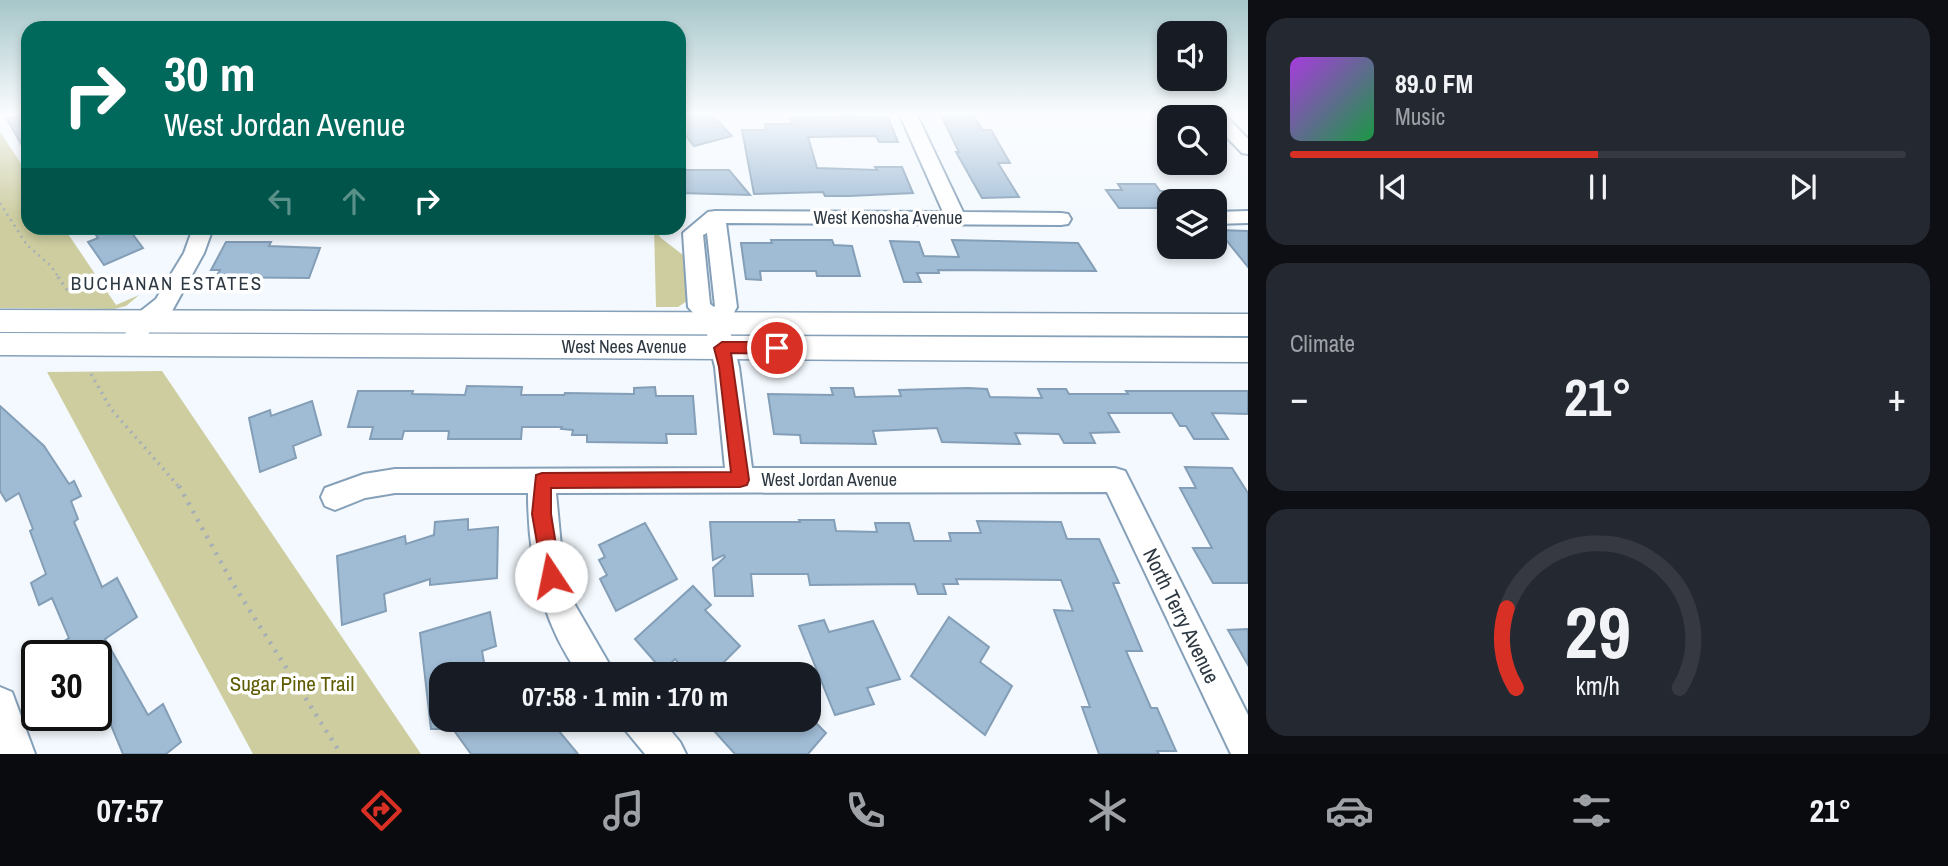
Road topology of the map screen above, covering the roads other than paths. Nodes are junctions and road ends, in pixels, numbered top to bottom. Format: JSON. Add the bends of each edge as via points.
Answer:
{"nodes":[{"id":1,"x":923,"y":148,"type":"edge"},
{"id":2,"x":1248,"y":217,"type":"edge"},
{"id":3,"x":956,"y":218,"type":"junction"},
{"id":4,"x":1227,"y":218,"type":"edge"},
{"id":5,"x":1061,"y":219,"type":"dead end"},
{"id":6,"x":184,"y":235,"type":"edge"},
{"id":7,"x":200,"y":235,"type":"edge"},
{"id":8,"x":9,"y":322,"type":"edge"},
{"id":9,"x":1248,"y":325,"type":"edge"},
{"id":10,"x":138,"y":332,"type":"junction"},
{"id":11,"x":719,"y":335,"type":"junction"},
{"id":12,"x":0,"y":344,"type":"edge"},
{"id":13,"x":1248,"y":350,"type":"edge"},
{"id":14,"x":542,"y":480,"type":"junction"},
{"id":15,"x":740,"y":480,"type":"junction"},
{"id":16,"x":1115,"y":480,"type":"joint"},
{"id":17,"x":335,"y":497,"type":"dead end"},
{"id":18,"x":591,"y":662,"type":"edge"},
{"id":19,"x":0,"y":704,"type":"edge"},
{"id":20,"x":649,"y":732,"type":"edge"},
{"id":21,"x":1248,"y":752,"type":"edge"},
{"id":22,"x":18,"y":754,"type":"edge"},
{"id":23,"x":668,"y":754,"type":"edge"}],
"edges":[{"from":1,"to":3,"type":"street"},
{"from":2,"to":4,"type":"street"},
{"from":3,"to":5,"type":"street","name":"West Kenosha Avenue"},
{"from":3,"to":11,"type":"street","name":"West Kenosha Avenue","via":[[715,217],[726,307]]},
{"from":6,"to":10,"type":"street","via":[[144,305]]},
{"from":7,"to":10,"type":"street","via":[[163,305]]},
{"from":8,"to":10,"type":"main road","name":"West Nees Avenue"},
{"from":9,"to":11,"type":"main road","name":"West Nees Avenue"},
{"from":10,"to":11,"type":"main road","name":"West Nees Avenue"},
{"from":10,"to":12,"type":"main road","name":"West Nees Avenue"},
{"from":11,"to":13,"type":"main road","name":"West Nees Avenue"},
{"from":11,"to":15,"type":"street"},
{"from":14,"to":15,"type":"street","name":"West Jordan Avenue"},
{"from":14,"to":17,"type":"street","name":"West Jordan Avenue","via":[[395,481]]},
{"from":14,"to":18,"type":"street","via":[[541,514],[556,598]]},
{"from":15,"to":16,"type":"street","name":"West Jordan Avenue"},
{"from":16,"to":21,"type":"street","name":"North Terry Avenue"},
{"from":19,"to":22,"type":"street"},
{"from":20,"to":23,"type":"street"}]}
